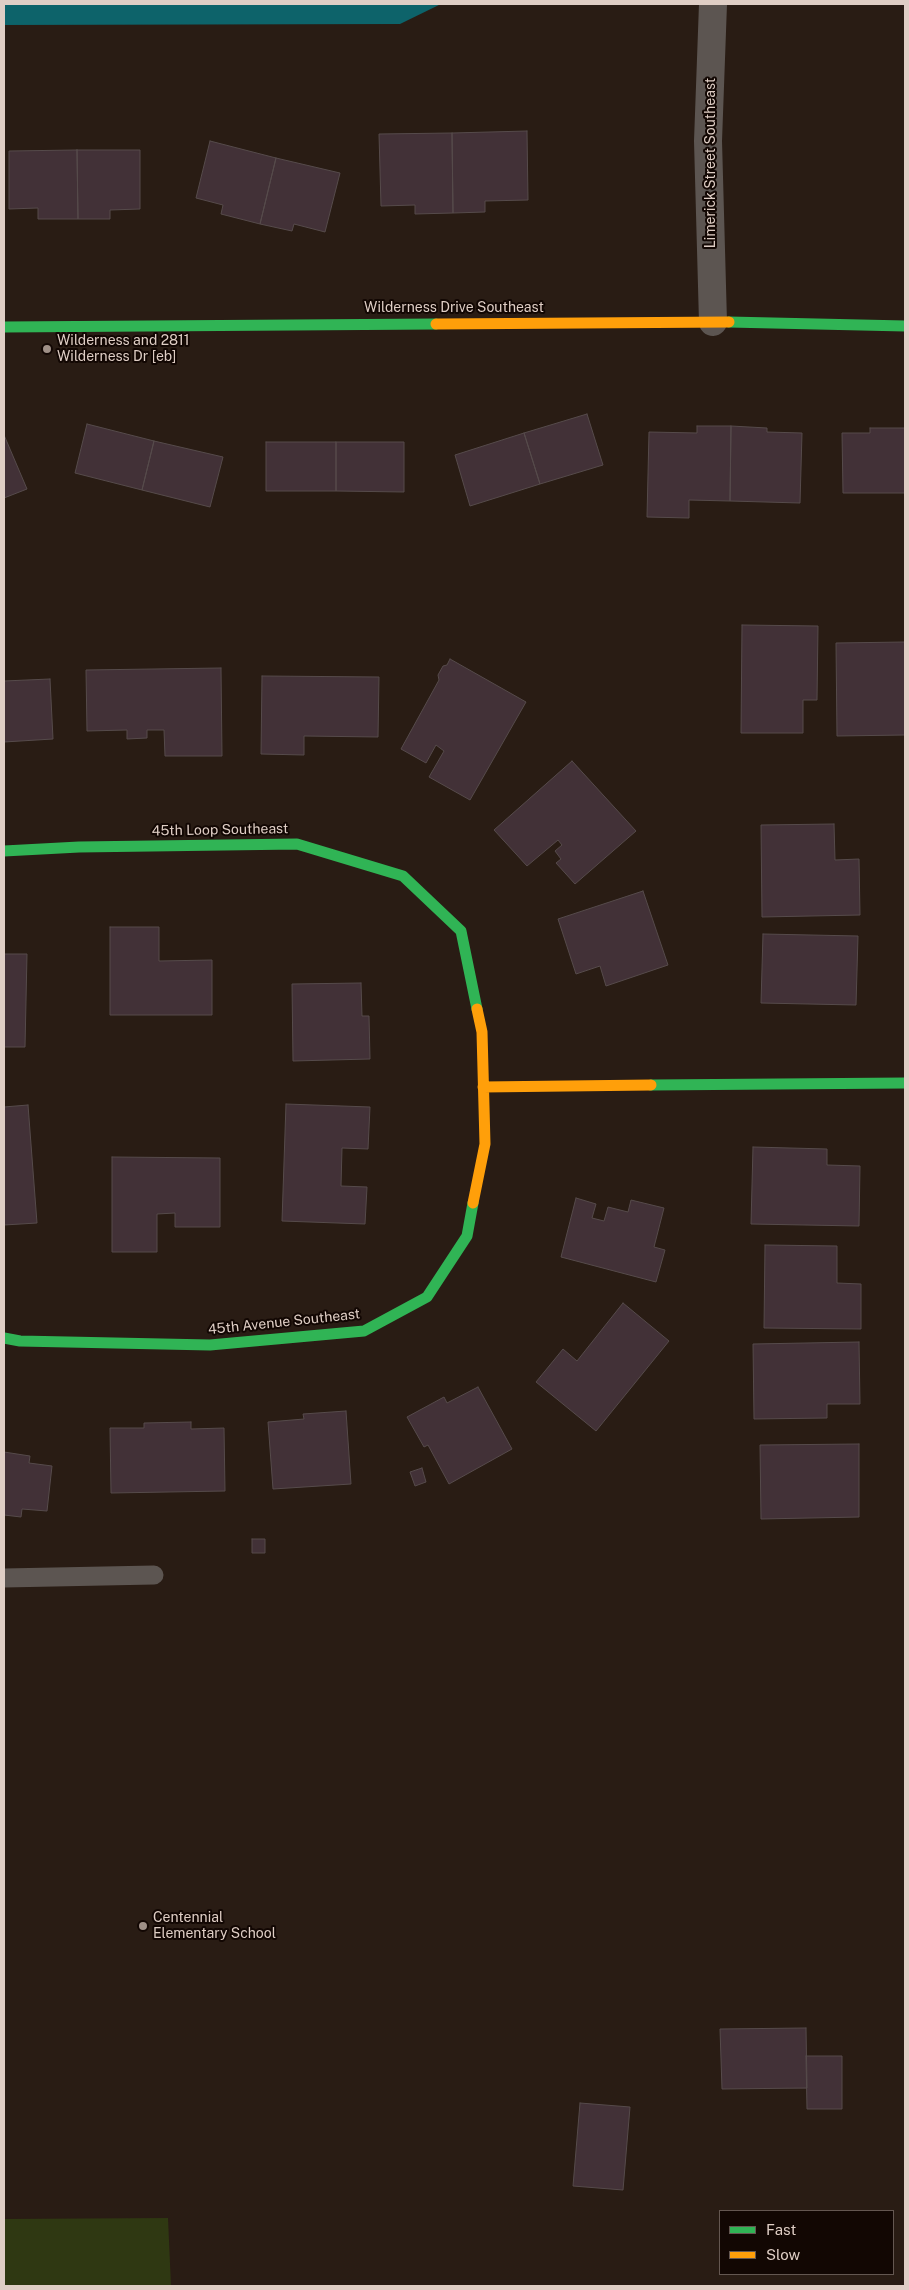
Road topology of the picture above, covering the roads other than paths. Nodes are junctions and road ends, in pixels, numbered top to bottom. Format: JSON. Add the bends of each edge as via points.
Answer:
{"nodes":[{"id":1,"x":713,"y":4,"type":"edge"},
{"id":2,"x":714,"y":322,"type":"junction"},
{"id":3,"x":905,"y":326,"type":"edge"},
{"id":4,"x":4,"y":327,"type":"edge"},
{"id":5,"x":4,"y":851,"type":"edge"},
{"id":6,"x":905,"y":1083,"type":"edge"},
{"id":7,"x":483,"y":1088,"type":"junction"},
{"id":8,"x":4,"y":1338,"type":"edge"},
{"id":9,"x":154,"y":1575,"type":"dead end"},
{"id":10,"x":4,"y":1578,"type":"edge"}],
"edges":[{"from":1,"to":2,"type":"street","name":"Limerick Street Southeast","via":[[708,141]]},
{"from":2,"to":3,"type":"street","name":"Wilderness Drive Southeast"},
{"from":2,"to":4,"type":"street","name":"Wilderness Drive Southeast"},
{"from":5,"to":7,"type":"street","name":"45th Loop Southeast","via":[[297,844],[403,876],[461,931],[482,1032]]},
{"from":6,"to":7,"type":"street"},
{"from":7,"to":8,"type":"street","name":"45th Avenue Southeast","via":[[485,1144],[467,1236],[427,1297],[364,1331],[210,1346]]},
{"from":9,"to":10,"type":"lane"}]}
